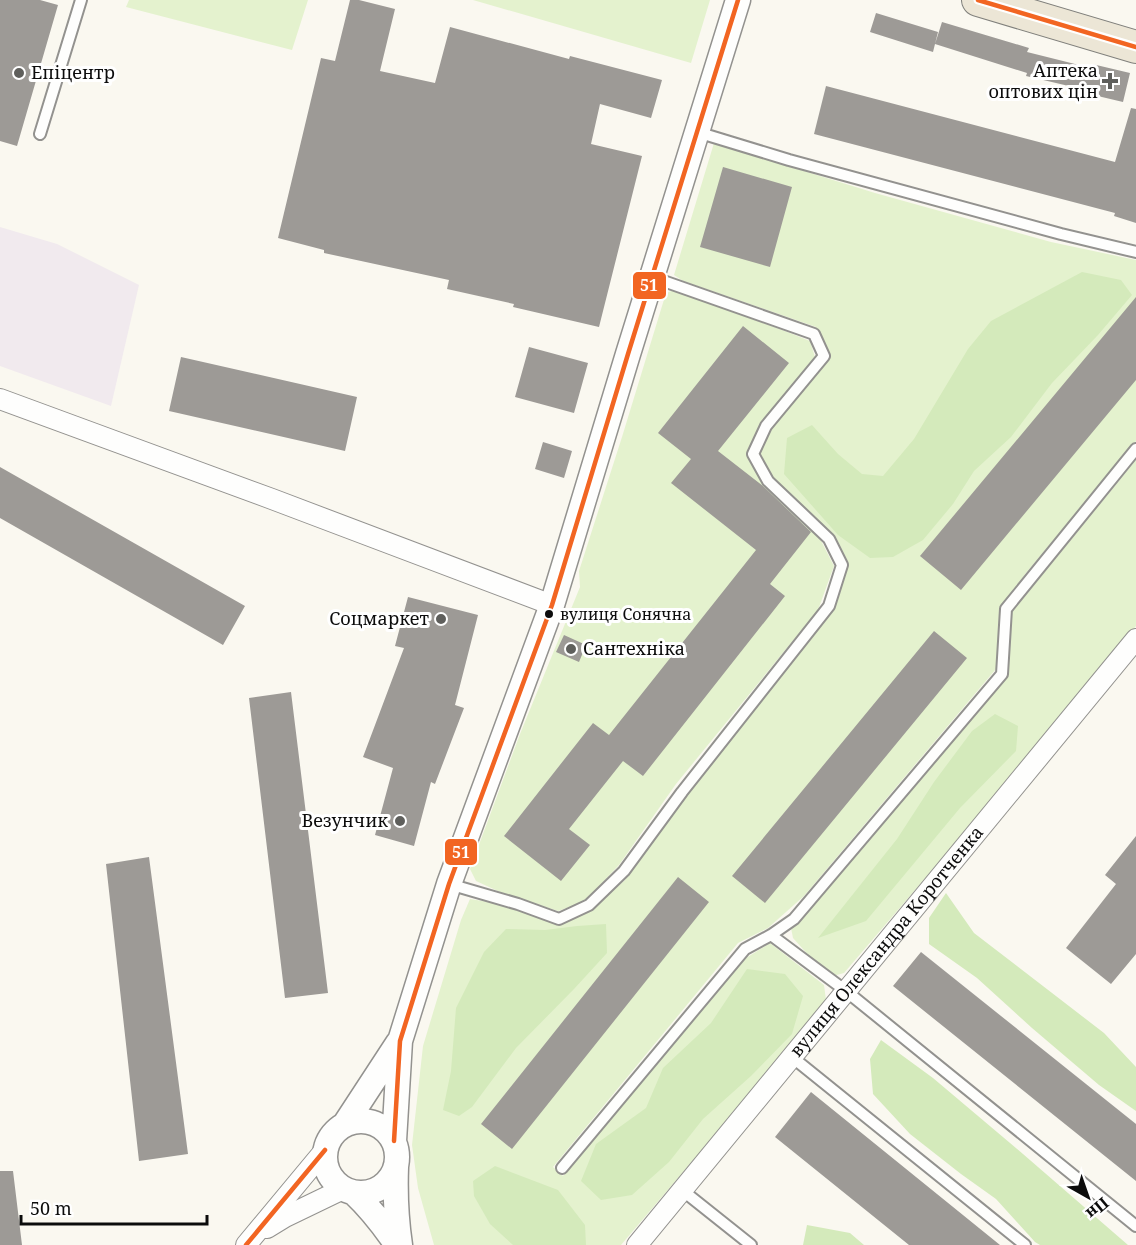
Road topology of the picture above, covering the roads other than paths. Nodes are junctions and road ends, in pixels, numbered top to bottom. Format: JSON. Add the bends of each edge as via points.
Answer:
{"nodes":[{"id":1,"x":81,"y":0,"type":"edge"},
{"id":2,"x":738,"y":0,"type":"edge"},
{"id":3,"x":978,"y":0,"type":"edge"},
{"id":4,"x":1136,"y":47,"type":"edge"},
{"id":5,"x":697,"y":132,"type":"junction"},
{"id":6,"x":40,"y":134,"type":"dead end"},
{"id":7,"x":1136,"y":252,"type":"edge"},
{"id":8,"x":651,"y":277,"type":"junction"},
{"id":9,"x":0,"y":399,"type":"edge"},
{"id":10,"x":1136,"y":449,"type":"edge"},
{"id":11,"x":552,"y":604,"type":"junction"},
{"id":12,"x":1136,"y":639,"type":"edge"},
{"id":13,"x":449,"y":884,"type":"junction"},
{"id":14,"x":771,"y":935,"type":"junction"},
{"id":15,"x":846,"y":991,"type":"junction"},
{"id":16,"x":400,"y":1041,"type":"junction"},
{"id":17,"x":792,"y":1057,"type":"junction"},
{"id":18,"x":345,"y":1124,"type":"junction"},
{"id":19,"x":325,"y":1150,"type":"junction"},
{"id":20,"x":395,"y":1152,"type":"junction"},
{"id":21,"x":562,"y":1168,"type":"dead end"},
{"id":22,"x":682,"y":1190,"type":"junction"},
{"id":23,"x":349,"y":1191,"type":"junction"},
{"id":24,"x":1136,"y":1226,"type":"edge"},
{"id":25,"x":249,"y":1241,"type":"edge"},
{"id":26,"x":399,"y":1245,"type":"edge"},
{"id":27,"x":637,"y":1245,"type":"edge"},
{"id":28,"x":751,"y":1245,"type":"edge"},
{"id":29,"x":1025,"y":1245,"type":"edge"}],
"edges":[{"from":1,"to":6,"type":"lane"},
{"from":2,"to":5,"type":"street"},
{"from":3,"to":4,"type":"main road"},
{"from":5,"to":7,"type":"lane"},
{"from":5,"to":8,"type":"street"},
{"from":8,"to":11,"type":"street"},
{"from":8,"to":13,"type":"lane","via":[[814,334],[824,356],[766,426],[753,454],[768,481],[829,539],[842,565],[829,606],[624,871],[589,906],[559,919]]},
{"from":9,"to":11,"type":"street"},
{"from":10,"to":14,"type":"lane","via":[[1006,609],[1002,674],[794,919]]},
{"from":11,"to":13,"type":"street"},
{"from":12,"to":15,"type":"street","name":"вулиця Олександра Коротченка"},
{"from":13,"to":16,"type":"street"},
{"from":14,"to":15,"type":"lane"},
{"from":14,"to":21,"type":"lane","via":[[745,949]]},
{"from":15,"to":17,"type":"street","name":"вулиця Олександра Коротченка"},
{"from":15,"to":24,"type":"lane"},
{"from":16,"to":18,"type":"street"},
{"from":16,"to":20,"type":"street"},
{"from":17,"to":22,"type":"street","name":"вулиця Олександра Коротченка"},
{"from":17,"to":29,"type":"lane"},
{"from":18,"to":19,"type":"street","via":[[328,1140]]},
{"from":18,"to":20,"type":"street","via":[[356,1120],[378,1125],[387,1132]]},
{"from":19,"to":23,"type":"street","via":[[328,1173]]},
{"from":19,"to":25,"type":"street"},
{"from":20,"to":23,"type":"street","via":[[393,1174],[386,1183],[365,1193]]},
{"from":20,"to":26,"type":"street"},
{"from":22,"to":27,"type":"street","name":"вулиця Олександра Коротченка"},
{"from":22,"to":28,"type":"lane"},
{"from":23,"to":25,"type":"street","via":[[285,1217]]},
{"from":23,"to":26,"type":"street","via":[[370,1208]]}]}
